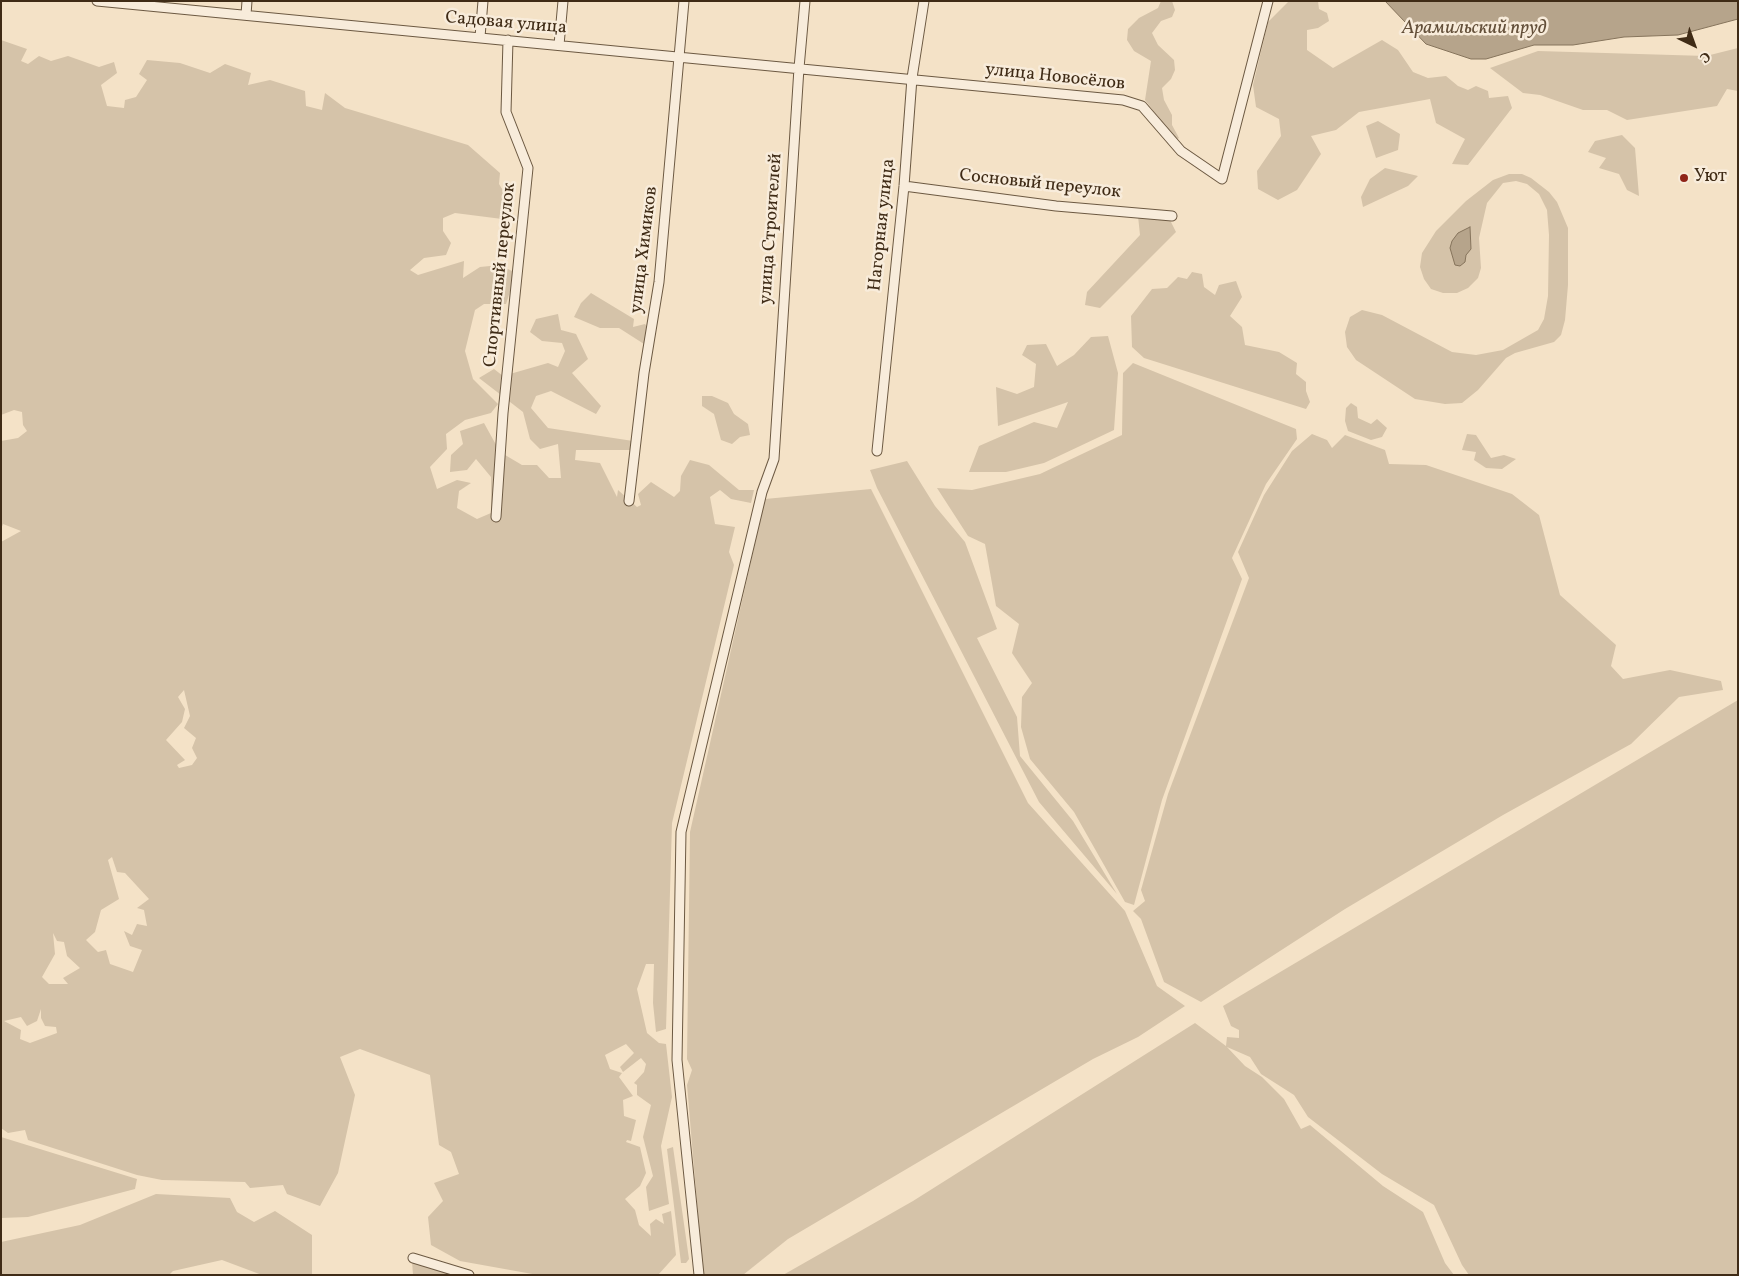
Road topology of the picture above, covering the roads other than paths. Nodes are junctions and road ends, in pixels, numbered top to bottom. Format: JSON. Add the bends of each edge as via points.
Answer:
{"nodes":[{"id":1,"x":98,"y":1,"type":"edge"},
{"id":2,"x":247,"y":1,"type":"edge"},
{"id":3,"x":482,"y":1,"type":"edge"},
{"id":4,"x":563,"y":1,"type":"edge"},
{"id":5,"x":684,"y":1,"type":"edge"},
{"id":6,"x":805,"y":1,"type":"edge"},
{"id":7,"x":924,"y":1,"type":"edge"},
{"id":8,"x":1268,"y":1,"type":"edge"},
{"id":9,"x":143,"y":3,"type":"edge"},
{"id":10,"x":246,"y":15,"type":"junction"},
{"id":11,"x":480,"y":38,"type":"junction"},
{"id":12,"x":508,"y":40,"type":"junction"},
{"id":13,"x":559,"y":45,"type":"junction"},
{"id":14,"x":680,"y":56,"type":"junction"},
{"id":15,"x":798,"y":68,"type":"junction"},
{"id":16,"x":912,"y":78,"type":"junction"},
{"id":17,"x":904,"y":186,"type":"junction"},
{"id":18,"x":1172,"y":216,"type":"dead end"},
{"id":19,"x":877,"y":451,"type":"dead end"},
{"id":20,"x":629,"y":501,"type":"dead end"},
{"id":21,"x":496,"y":518,"type":"dead end"},
{"id":22,"x":413,"y":1258,"type":"dead end"},
{"id":23,"x":469,"y":1275,"type":"edge"},
{"id":24,"x":699,"y":1275,"type":"edge"}],
"edges":[{"from":1,"to":9,"type":"street","name":"Садовая улица"},
{"from":2,"to":10,"type":"street"},
{"from":3,"to":11,"type":"street"},
{"from":4,"to":13,"type":"street"},
{"from":5,"to":14,"type":"street","name":"улица Химиков"},
{"from":6,"to":15,"type":"street","name":"улица Строителей"},
{"from":7,"to":16,"type":"street","name":"Нагорная улица"},
{"from":8,"to":16,"type":"street","name":"улица Новосёлов","via":[[1222,179],[1181,151],[1142,106],[1123,100]]},
{"from":9,"to":10,"type":"street","name":"Садовая улица"},
{"from":10,"to":11,"type":"street","name":"Садовая улица"},
{"from":11,"to":12,"type":"street","name":"Садовая улица"},
{"from":12,"to":13,"type":"street","name":"Садовая улица"},
{"from":12,"to":21,"type":"street","name":"Спортивный переулок","via":[[506,112],[528,168],[503,412]]},
{"from":13,"to":14,"type":"street","name":"Садовая улица"},
{"from":14,"to":15,"type":"street","name":"Садовая улица"},
{"from":14,"to":20,"type":"street","name":"улица Химиков","via":[[659,282],[644,373]]},
{"from":15,"to":16,"type":"street","name":"Садовая улица"},
{"from":15,"to":24,"type":"street","name":"улица Строителей","via":[[774,459],[762,492],[681,832],[677,1060]]},
{"from":16,"to":17,"type":"street","name":"Нагорная улица"},
{"from":17,"to":18,"type":"street","name":"Сосновый переулок","via":[[1056,206]]},
{"from":17,"to":19,"type":"street","name":"Нагорная улица"},
{"from":22,"to":23,"type":"street"}]}
